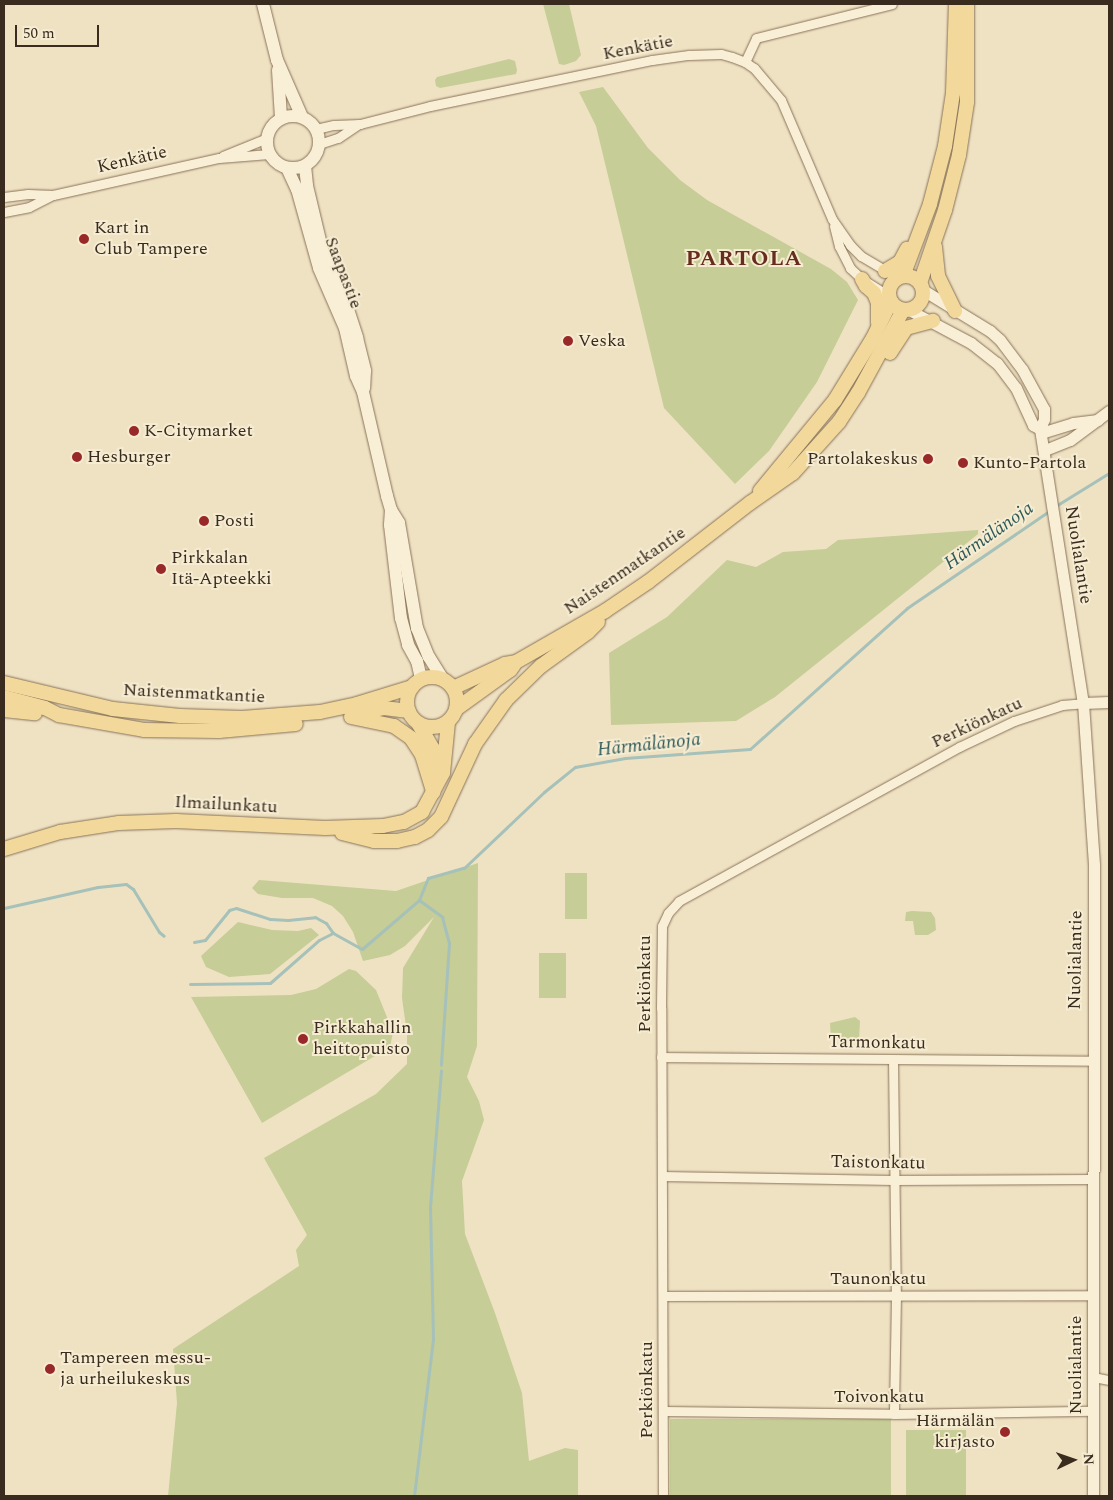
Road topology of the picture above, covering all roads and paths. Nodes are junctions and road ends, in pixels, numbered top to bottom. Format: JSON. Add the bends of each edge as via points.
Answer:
{"nodes":[{"id":1,"x":263,"y":4,"type":"edge"},
{"id":2,"x":892,"y":4,"type":"edge"},
{"id":3,"x":956,"y":4,"type":"edge"},
{"id":4,"x":967,"y":4,"type":"edge"},
{"id":5,"x":278,"y":60,"type":"junction"},
{"id":6,"x":746,"y":62,"type":"junction"},
{"id":7,"x":302,"y":117,"type":"junction"},
{"id":8,"x":281,"y":118,"type":"junction"},
{"id":9,"x":360,"y":124,"type":"junction"},
{"id":10,"x":316,"y":129,"type":"junction"},
{"id":11,"x":267,"y":138,"type":"junction"},
{"id":12,"x":319,"y":144,"type":"junction"},
{"id":13,"x":269,"y":154,"type":"junction"},
{"id":14,"x":219,"y":158,"type":"junction"},
{"id":15,"x":306,"y":166,"type":"junction"},
{"id":16,"x":287,"y":168,"type":"junction"},
{"id":17,"x":53,"y":195,"type":"junction"},
{"id":18,"x":4,"y":197,"type":"edge"},
{"id":19,"x":930,"y":204,"type":"junction"},
{"id":20,"x":4,"y":212,"type":"edge"},
{"id":21,"x":832,"y":218,"type":"junction"},
{"id":22,"x":935,"y":243,"type":"junction"},
{"id":23,"x":885,"y":271,"type":"junction"},
{"id":24,"x":901,"y":277,"type":"junction"},
{"id":25,"x":862,"y":279,"type":"junction"},
{"id":26,"x":921,"y":287,"type":"junction"},
{"id":27,"x":890,"y":299,"type":"junction"},
{"id":28,"x":906,"y":310,"type":"junction"},
{"id":29,"x":955,"y":311,"type":"junction"},
{"id":30,"x":933,"y":321,"type":"junction"},
{"id":31,"x":878,"y":325,"type":"junction"},
{"id":32,"x":873,"y":367,"type":"junction"},
{"id":33,"x":364,"y":392,"type":"junction"},
{"id":34,"x":1109,"y":411,"type":"edge"},
{"id":35,"x":1099,"y":420,"type":"junction"},
{"id":36,"x":1041,"y":431,"type":"junction"},
{"id":37,"x":1045,"y":450,"type":"junction"},
{"id":38,"x":750,"y":503,"type":"junction"},
{"id":39,"x":392,"y":510,"type":"junction"},
{"id":40,"x":605,"y":611,"type":"junction"},
{"id":41,"x":516,"y":662,"type":"junction"},
{"id":42,"x":442,"y":678,"type":"junction"},
{"id":43,"x":4,"y":683,"type":"edge"},
{"id":44,"x":416,"y":683,"type":"junction"},
{"id":45,"x":453,"y":688,"type":"junction"},
{"id":46,"x":4,"y":697,"type":"edge"},
{"id":47,"x":1109,"y":702,"type":"edge"},
{"id":48,"x":1083,"y":703,"type":"junction"},
{"id":49,"x":456,"y":709,"type":"junction"},
{"id":50,"x":4,"y":710,"type":"edge"},
{"id":51,"x":409,"y":711,"type":"junction"},
{"id":52,"x":59,"y":715,"type":"junction"},
{"id":53,"x":347,"y":716,"type":"junction"},
{"id":54,"x":448,"y":722,"type":"junction"},
{"id":55,"x":418,"y":723,"type":"junction"},
{"id":56,"x":433,"y":792,"type":"junction"},
{"id":57,"x":325,"y":828,"type":"junction"},
{"id":58,"x":4,"y":849,"type":"edge"},
{"id":59,"x":661,"y":1057,"type":"junction"},
{"id":60,"x":893,"y":1059,"type":"junction"},
{"id":61,"x":1093,"y":1060,"type":"junction"},
{"id":62,"x":662,"y":1176,"type":"junction"},
{"id":63,"x":1093,"y":1179,"type":"junction"},
{"id":64,"x":893,"y":1180,"type":"junction"},
{"id":65,"x":896,"y":1295,"type":"junction"},
{"id":66,"x":1094,"y":1295,"type":"junction"},
{"id":67,"x":663,"y":1296,"type":"junction"},
{"id":68,"x":1093,"y":1377,"type":"junction"},
{"id":69,"x":1109,"y":1380,"type":"edge"},
{"id":70,"x":664,"y":1411,"type":"junction"},
{"id":71,"x":1093,"y":1411,"type":"junction"},
{"id":72,"x":894,"y":1414,"type":"junction"},
{"id":73,"x":663,"y":1496,"type":"edge"},
{"id":74,"x":1093,"y":1496,"type":"edge"}],
"edges":[{"from":1,"to":5,"type":"main road"},
{"from":2,"to":6,"type":"street","via":[[756,38]]},
{"from":3,"to":19,"type":"main road","via":[[953,93]]},
{"from":4,"to":22,"type":"main road","via":[[967,102],[953,181]]},
{"from":5,"to":7,"type":"main road"},
{"from":5,"to":8,"type":"main road"},
{"from":6,"to":9,"type":"street","name":"Kenkätie","via":[[721,54],[652,60],[430,106]]},
{"from":6,"to":21,"type":"street","name":"Kenkätie","via":[[781,100]]},
{"from":7,"to":8,"type":"main road"},
{"from":7,"to":10,"type":"main road"},
{"from":8,"to":11,"type":"main road","via":[[274,123]]},
{"from":9,"to":10,"type":"street","name":"Kenkätie"},
{"from":9,"to":12,"type":"street","name":"Kenkätie","via":[[338,138]]},
{"from":10,"to":12,"type":"main road"},
{"from":11,"to":13,"type":"main road"},
{"from":11,"to":14,"type":"street","name":"Kenkätie"},
{"from":12,"to":15,"type":"main road","via":[[317,154]]},
{"from":13,"to":14,"type":"street","name":"Kenkätie"},
{"from":13,"to":16,"type":"main road"},
{"from":14,"to":17,"type":"street","name":"Kenkätie"},
{"from":15,"to":16,"type":"main road"},
{"from":15,"to":33,"type":"main road","name":"Saapastie","via":[[322,249],[346,300],[357,338],[365,371]]},
{"from":16,"to":33,"type":"main road","name":"Saapastie","via":[[301,203],[319,268],[341,316],[356,376]]},
{"from":17,"to":18,"type":"street","name":"Kenkätie"},
{"from":17,"to":20,"type":"street","name":"Kenkätie","via":[[29,208]]},
{"from":19,"to":23,"type":"main road","via":[[922,208],[900,262]]},
{"from":19,"to":24,"type":"main road"},
{"from":21,"to":23,"type":"street","name":"Kenkätie","via":[[854,250]]},
{"from":21,"to":25,"type":"street","name":"Kenkätie","via":[[845,259]]},
{"from":22,"to":26,"type":"main road"},
{"from":22,"to":29,"type":"main road","via":[[938,276]]},
{"from":23,"to":24,"type":"street","name":"Kenkätie"},
{"from":24,"to":26,"type":"main road","via":[[914,278]]},
{"from":24,"to":27,"type":"main road","via":[[891,286]]},
{"from":25,"to":27,"type":"street","name":"Kenkätie"},
{"from":25,"to":31,"type":"main road","via":[[878,303]]},
{"from":26,"to":28,"type":"main road","via":[[921,301]]},
{"from":26,"to":29,"type":"street","name":"Nuolialantie"},
{"from":27,"to":28,"type":"main road"},
{"from":27,"to":31,"type":"main road","name":"Naistenmatkantie"},
{"from":28,"to":30,"type":"street","name":"Nuolialantie"},
{"from":28,"to":32,"type":"main road","name":"Naistenmatkantie"},
{"from":29,"to":36,"type":"street","name":"Nuolialantie","via":[[990,331],[1022,368],[1044,409]]},
{"from":30,"to":32,"type":"main road","via":[[906,328],[885,361]]},
{"from":30,"to":36,"type":"street","name":"Nuolialantie","via":[[997,363],[1016,388],[1033,424]]},
{"from":31,"to":38,"type":"main road","name":"Naistenmatkantie","via":[[835,400]]},
{"from":32,"to":38,"type":"main road","name":"Naistenmatkantie","via":[[839,422],[816,449],[794,473]]},
{"from":33,"to":39,"type":"main road","name":"Saapastie"},
{"from":34,"to":35,"type":"street"},
{"from":35,"to":36,"type":"street"},
{"from":35,"to":37,"type":"street","via":[[1070,440]]},
{"from":36,"to":37,"type":"street","name":"Nuolialantie"},
{"from":37,"to":48,"type":"street","name":"Nuolialantie"},
{"from":38,"to":40,"type":"main road","name":"Naistenmatkantie","via":[[695,548]]},
{"from":39,"to":42,"type":"main road","name":"Saapastie","via":[[402,536],[417,628],[428,657]]},
{"from":39,"to":44,"type":"main road","name":"Saapastie","via":[[390,525],[401,618],[408,645],[417,661]]},
{"from":40,"to":41,"type":"main road","name":"Naistenmatkantie"},
{"from":40,"to":57,"type":"main road","via":[[595,626],[541,666],[506,700],[475,744],[441,817],[428,830],[408,840],[382,842]]},
{"from":41,"to":45,"type":"main road","name":"Naistenmatkantie"},
{"from":41,"to":49,"type":"main road","name":"Naistenmatkantie","via":[[510,670]]},
{"from":42,"to":44,"type":"main road","via":[[435,676]]},
{"from":42,"to":45,"type":"main road"},
{"from":43,"to":44,"type":"main road","name":"Naistenmatkantie","via":[[113,709],[242,718],[320,712],[375,699]]},
{"from":44,"to":51,"type":"main road","via":[[407,703]]},
{"from":45,"to":49,"type":"main road"},
{"from":46,"to":52,"type":"main road","name":"Naistenmatkantie"},
{"from":47,"to":48,"type":"street"},
{"from":48,"to":59,"type":"street","name":"Perkiönkatu","via":[[1062,705],[1014,720],[679,901],[662,926]]},
{"from":48,"to":61,"type":"street","name":"Nuolialantie","via":[[1094,865]]},
{"from":49,"to":54,"type":"main road"},
{"from":50,"to":52,"type":"main road"},
{"from":51,"to":53,"type":"main road","name":"Naistenmatkantie","via":[[384,708]]},
{"from":51,"to":55,"type":"main road"},
{"from":52,"to":53,"type":"main road","name":"Naistenmatkantie","via":[[117,726],[179,732],[268,728]]},
{"from":53,"to":56,"type":"main road","via":[[388,724],[406,733],[422,755]]},
{"from":54,"to":55,"type":"main road","via":[[433,727]]},
{"from":54,"to":56,"type":"main road","name":"Ilmailunkatu","via":[[445,767]]},
{"from":55,"to":56,"type":"main road","name":"Ilmailunkatu","via":[[434,757],[436,777]]},
{"from":56,"to":57,"type":"main road","name":"Ilmailunkatu","via":[[422,812],[404,822]]},
{"from":57,"to":58,"type":"main road","name":"Ilmailunkatu","via":[[176,821],[119,822],[60,832]]},
{"from":59,"to":60,"type":"street","name":"Tarmonkatu"},
{"from":59,"to":62,"type":"street","name":"Perkiönkatu"},
{"from":60,"to":61,"type":"street","name":"Tarmonkatu"},
{"from":60,"to":64,"type":"street"},
{"from":61,"to":63,"type":"street","name":"Nuolialantie"},
{"from":62,"to":64,"type":"street","name":"Taistonkatu"},
{"from":62,"to":67,"type":"street","name":"Perkiönkatu"},
{"from":63,"to":64,"type":"street","name":"Taistonkatu"},
{"from":63,"to":66,"type":"street","name":"Nuolialantie"},
{"from":64,"to":65,"type":"street"},
{"from":65,"to":66,"type":"street","name":"Taunonkatu"},
{"from":65,"to":67,"type":"street","name":"Taunonkatu"},
{"from":65,"to":72,"type":"street"},
{"from":66,"to":68,"type":"street","name":"Nuolialantie"},
{"from":67,"to":70,"type":"street","name":"Perkiönkatu"},
{"from":68,"to":69,"type":"street"},
{"from":68,"to":71,"type":"street","name":"Nuolialantie"},
{"from":70,"to":72,"type":"street","name":"Toivonkatu"},
{"from":70,"to":73,"type":"street","name":"Perkiönkatu"},
{"from":71,"to":72,"type":"street","name":"Toivonkatu"},
{"from":71,"to":74,"type":"street","name":"Nuolialantie"}]}
